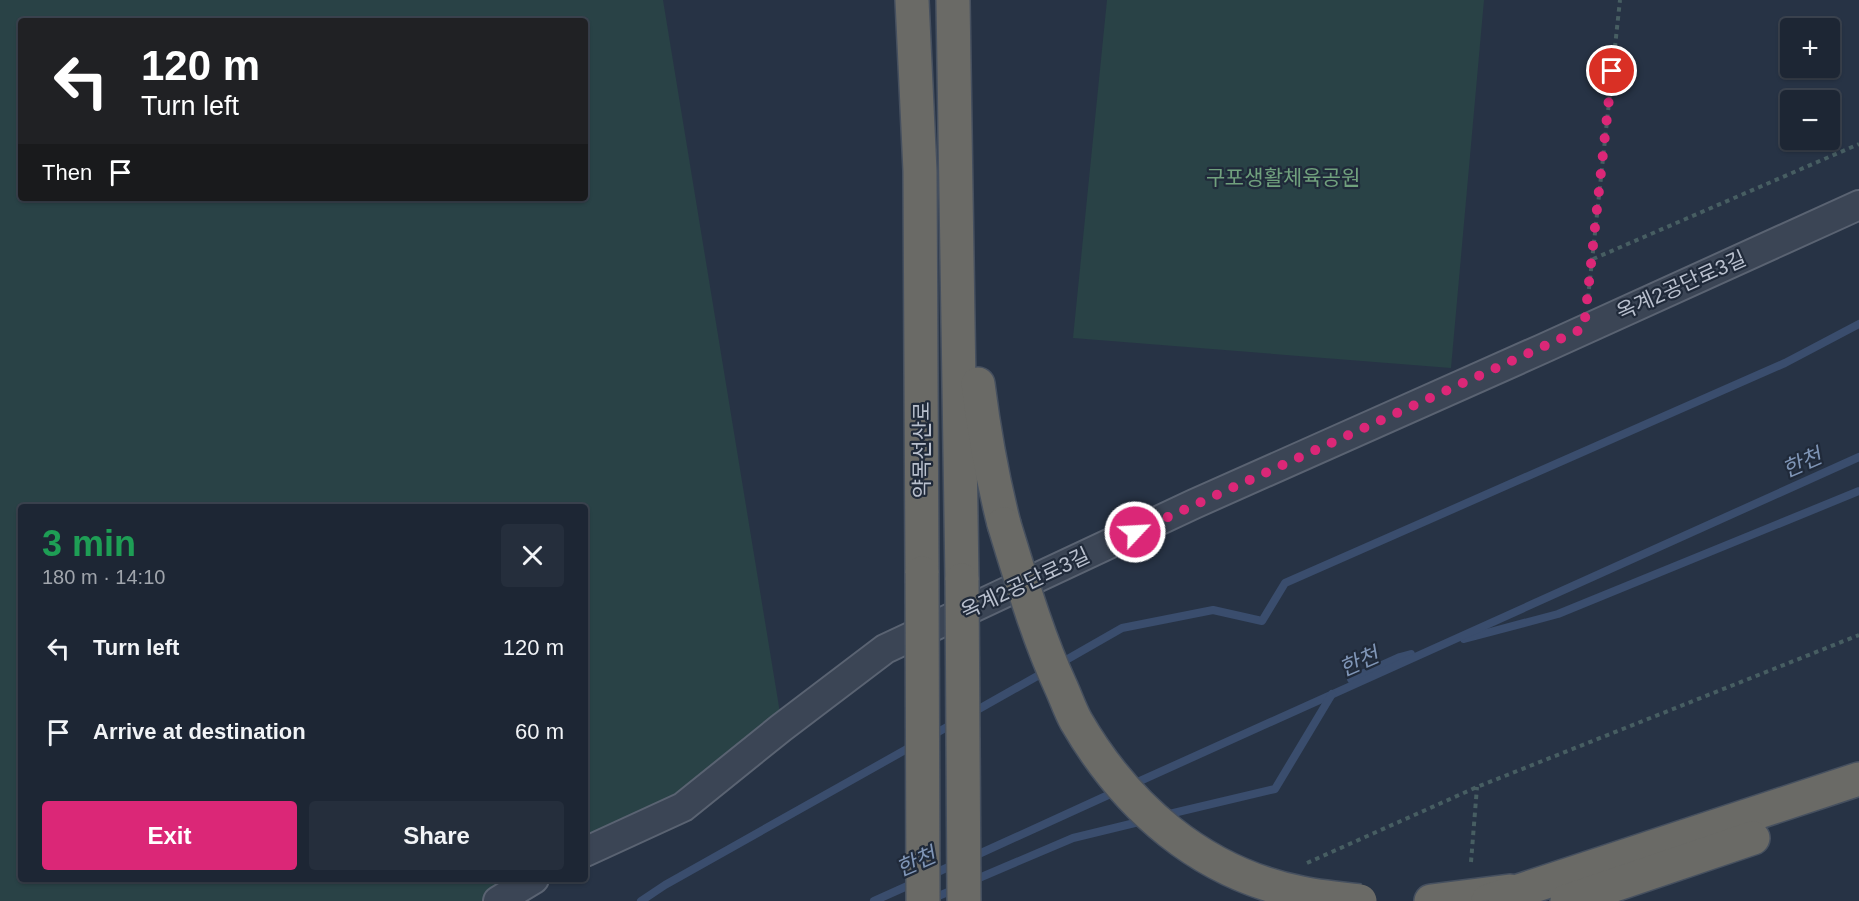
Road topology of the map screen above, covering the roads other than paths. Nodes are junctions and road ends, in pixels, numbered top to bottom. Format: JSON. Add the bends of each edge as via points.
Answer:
{"nodes":[{"id":1,"x":912,"y":0,"type":"edge"},
{"id":2,"x":952,"y":0,"type":"edge"},
{"id":3,"x":955,"y":84,"type":"junction"},
{"id":4,"x":1859,"y":205,"type":"edge"},
{"id":5,"x":1859,"y":779,"type":"edge"},
{"id":6,"x":1859,"y":802,"type":"edge"},
{"id":7,"x":588,"y":851,"type":"edge"},
{"id":8,"x":529,"y":882,"type":"edge"},
{"id":9,"x":1526,"y":888,"type":"junction"},
{"id":10,"x":498,"y":901,"type":"edge"},
{"id":11,"x":923,"y":901,"type":"edge"},
{"id":12,"x":964,"y":901,"type":"edge"},
{"id":13,"x":1360,"y":901,"type":"edge"},
{"id":14,"x":1431,"y":901,"type":"edge"},
{"id":15,"x":1488,"y":901,"type":"edge"},
{"id":16,"x":1567,"y":901,"type":"edge"}],
"edges":[{"from":1,"to":11,"type":"highway","name":"약목선산로","bridge":true,"via":[[920,171]]},
{"from":2,"to":3,"type":"highway","name":"약목선산로"},
{"from":3,"to":12,"type":"highway","name":"약목선산로","bridge":true},
{"from":3,"to":13,"type":"highway","bridge":true,"via":[[972,335],[983,429],[1004,524],[1047,656],[1075,719],[1129,795],[1187,845],[1251,879],[1300,893]]},
{"from":4,"to":7,"type":"street","name":"옥계2공단로3길","via":[[1194,504],[885,649],[683,807]]},
{"from":5,"to":9,"type":"highway"},
{"from":6,"to":16,"type":"highway"},
{"from":8,"to":10,"type":"street"},
{"from":9,"to":14,"type":"highway"},
{"from":9,"to":15,"type":"highway"}]}
